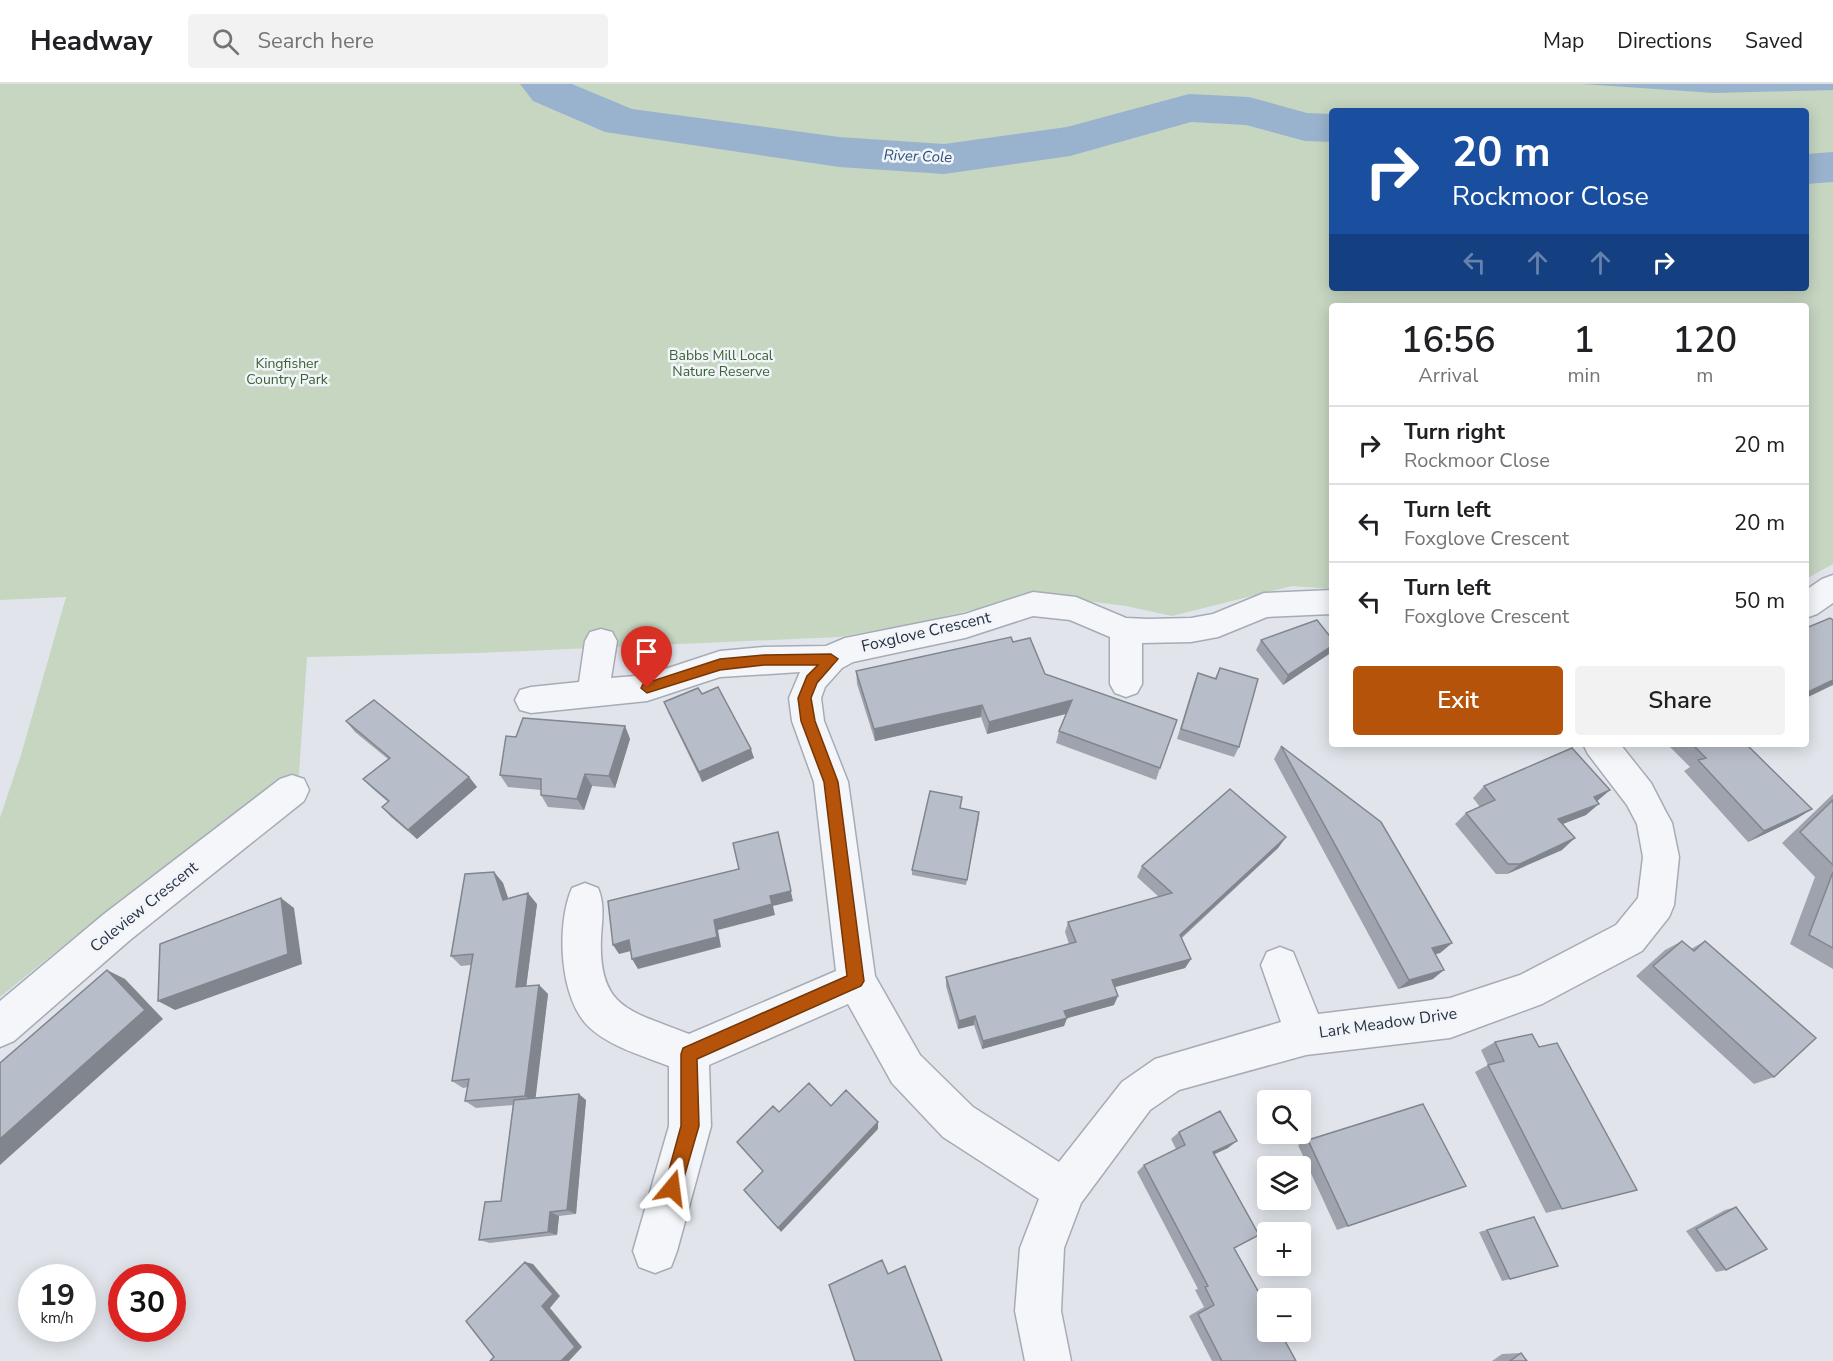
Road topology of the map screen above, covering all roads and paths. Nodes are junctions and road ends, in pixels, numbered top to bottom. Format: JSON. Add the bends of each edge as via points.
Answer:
{"nodes":[{"id":1,"x":1833,"y":586,"type":"edge"},
{"id":2,"x":1329,"y":602,"type":"edge"},
{"id":3,"x":1809,"y":604,"type":"edge"},
{"id":4,"x":1809,"y":608,"type":"edge"},
{"id":5,"x":1833,"y":626,"type":"edge"},
{"id":6,"x":1126,"y":630,"type":"junction"},
{"id":7,"x":601,"y":641,"type":"dead end"},
{"id":8,"x":831,"y":659,"type":"junction"},
{"id":9,"x":1126,"y":684,"type":"dead end"},
{"id":10,"x":593,"y":694,"type":"junction"},
{"id":11,"x":531,"y":700,"type":"dead end"},
{"id":12,"x":1602,"y":747,"type":"edge"},
{"id":13,"x":292,"y":790,"type":"dead end"},
{"id":14,"x":585,"y":900,"type":"dead end"},
{"id":15,"x":1280,"y":965,"type":"dead end"},
{"id":16,"x":856,"y":981,"type":"junction"},
{"id":17,"x":0,"y":1027,"type":"edge"},
{"id":18,"x":1306,"y":1035,"type":"junction"},
{"id":19,"x":689,"y":1054,"type":"junction"},
{"id":20,"x":1064,"y":1190,"type":"junction"},
{"id":21,"x":655,"y":1251,"type":"dead end"},
{"id":22,"x":1048,"y":1361,"type":"edge"}],
"edges":[{"from":1,"to":3,"type":"street"},
{"from":2,"to":6,"type":"street","name":"Foxglove Crescent","via":[[1264,604],[1218,625],[1191,630]]},
{"from":4,"to":5,"type":"street"},
{"from":6,"to":8,"type":"street","name":"Foxglove Crescent","via":[[1076,609],[1033,604],[965,626],[845,651]]},
{"from":6,"to":9,"type":"street"},
{"from":7,"to":10,"type":"street"},
{"from":8,"to":10,"type":"street","name":"Foxglove Crescent","via":[[720,664],[647,688]]},
{"from":8,"to":16,"type":"street","name":"Foxglove Crescent","via":[[812,680],[805,698],[808,721],[831,782]]},
{"from":10,"to":11,"type":"street","name":"Foxglove Crescent"},
{"from":12,"to":18,"type":"street","name":"Lark Meadow Drive","via":[[1639,794],[1654,823],[1661,857],[1656,905],[1629,938],[1528,991],[1450,1018]]},
{"from":13,"to":17,"type":"street","name":"Coleview Crescent","via":[[117,927]]},
{"from":14,"to":19,"type":"street","via":[[582,959],[587,988],[602,1013]]},
{"from":15,"to":18,"type":"street","name":"Lark Meadow Drive"},
{"from":16,"to":19,"type":"street"},
{"from":16,"to":20,"type":"street","name":"Foxglove Crescent","via":[[906,1069],[958,1122]]},
{"from":18,"to":20,"type":"street","name":"Lark Meadow Drive","via":[[1169,1073],[1136,1096]]},
{"from":19,"to":21,"type":"street","via":[[690,1126]]},
{"from":20,"to":22,"type":"street","name":"Lark Meadow Drive","via":[[1042,1248],[1038,1311]]}]}
